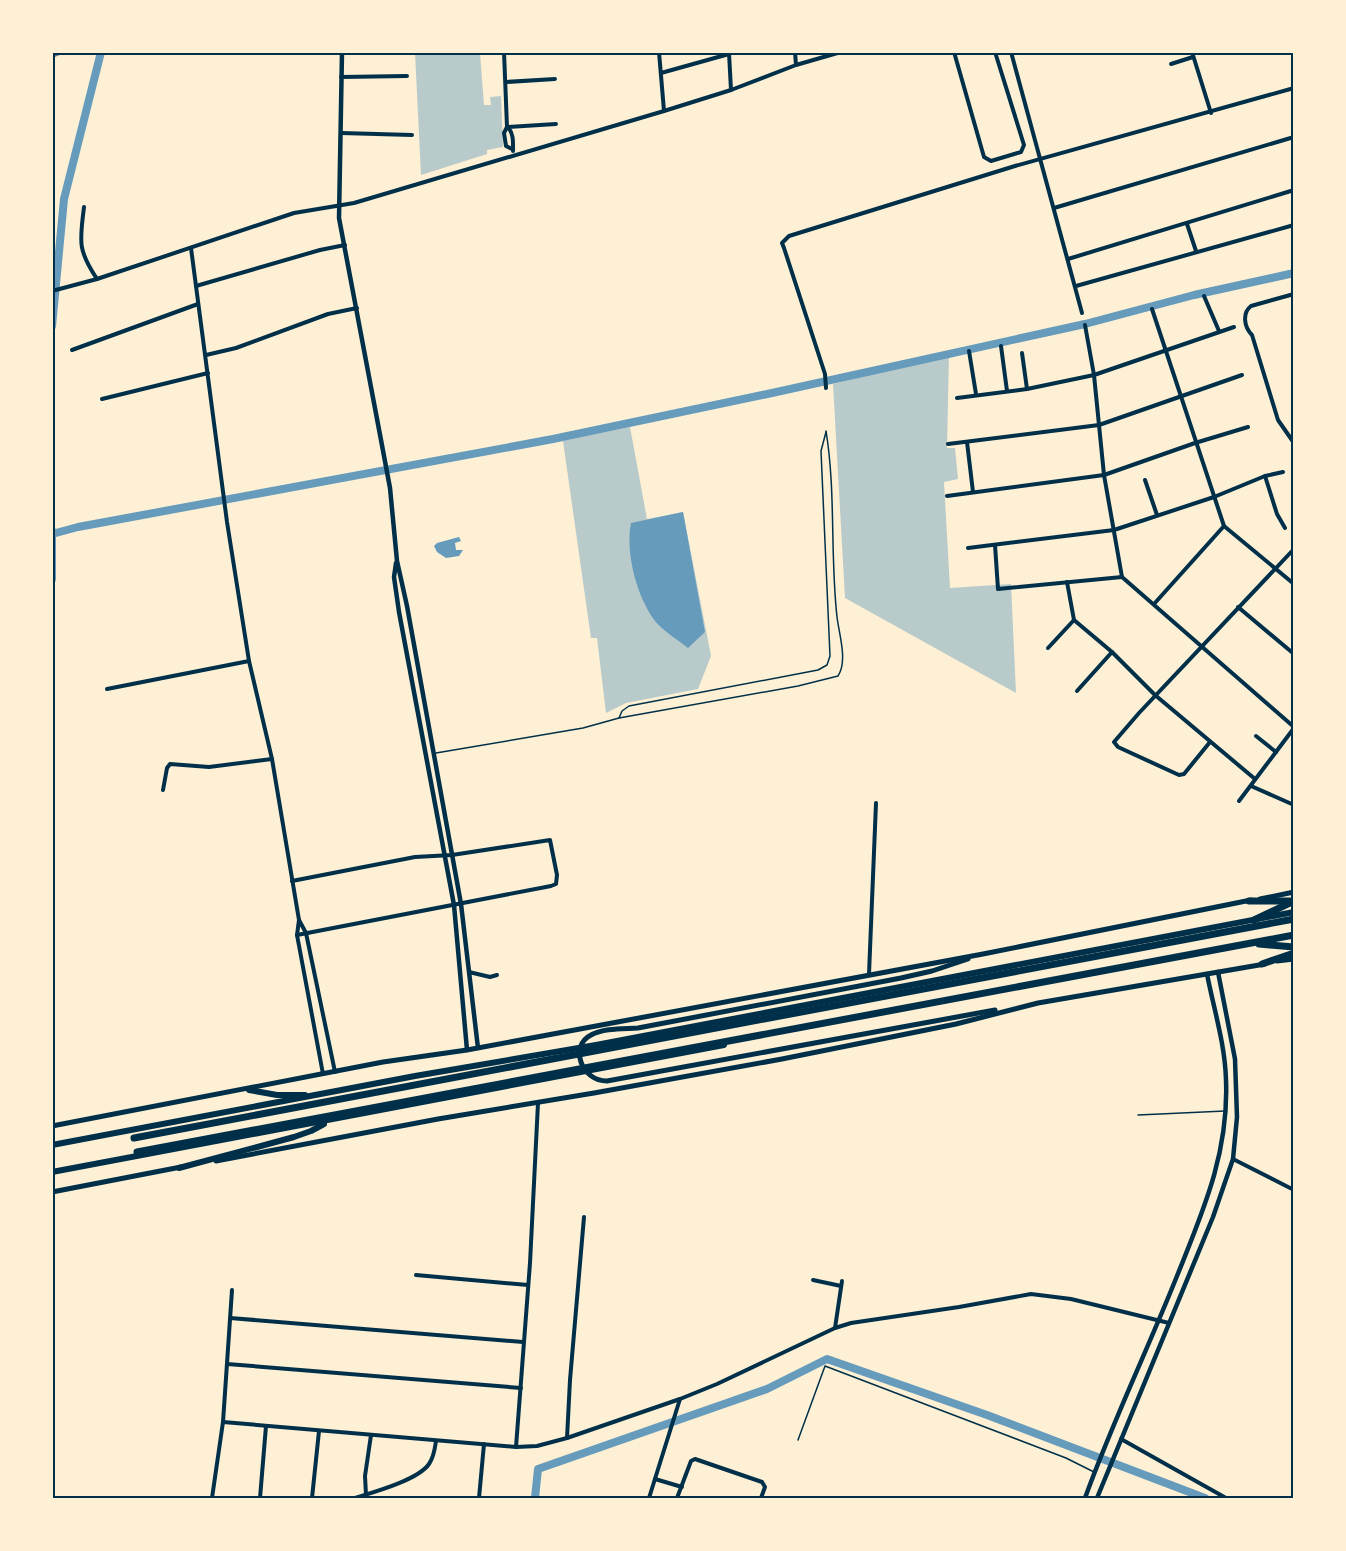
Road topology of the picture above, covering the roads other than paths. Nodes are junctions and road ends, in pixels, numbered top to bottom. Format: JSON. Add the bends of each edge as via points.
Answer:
{"nodes":[{"id":1,"x":342,"y":52,"type":"edge"},
{"id":2,"x":504,"y":52,"type":"edge"},
{"id":3,"x":659,"y":52,"type":"edge"},
{"id":4,"x":795,"y":52,"type":"edge"},
{"id":5,"x":841,"y":52,"type":"edge"},
{"id":6,"x":954,"y":52,"type":"edge"},
{"id":7,"x":995,"y":52,"type":"edge"},
{"id":8,"x":1011,"y":52,"type":"edge"},
{"id":9,"x":729,"y":53,"type":"edge"},
{"id":10,"x":1193,"y":55,"type":"edge"},
{"id":11,"x":796,"y":64,"type":"junction"},
{"id":12,"x":1171,"y":64,"type":"dead end"},
{"id":13,"x":661,"y":73,"type":"junction"},
{"id":14,"x":341,"y":76,"type":"junction"},
{"id":15,"x":406,"y":76,"type":"dead end"},
{"id":16,"x":555,"y":79,"type":"dead end"},
{"id":17,"x":506,"y":82,"type":"junction"},
{"id":18,"x":1293,"y":88,"type":"edge"},
{"id":19,"x":731,"y":90,"type":"junction"},
{"id":20,"x":664,"y":111,"type":"junction"},
{"id":21,"x":1211,"y":113,"type":"junction"},
{"id":22,"x":556,"y":124,"type":"dead end"},
{"id":23,"x":507,"y":127,"type":"junction"},
{"id":24,"x":341,"y":133,"type":"junction"},
{"id":25,"x":412,"y":135,"type":"dead end"},
{"id":26,"x":1293,"y":137,"type":"edge"},
{"id":27,"x":512,"y":149,"type":"junction"},
{"id":28,"x":514,"y":154,"type":"junction"},
{"id":29,"x":1041,"y":158,"type":"junction"},
{"id":30,"x":1293,"y":190,"type":"edge"},
{"id":31,"x":340,"y":205,"type":"junction"},
{"id":32,"x":84,"y":207,"type":"dead end"},
{"id":33,"x":1054,"y":208,"type":"junction"},
{"id":34,"x":1187,"y":224,"type":"junction"},
{"id":35,"x":1293,"y":225,"type":"edge"},
{"id":36,"x":345,"y":245,"type":"junction"},
{"id":37,"x":191,"y":248,"type":"junction"},
{"id":38,"x":1196,"y":251,"type":"junction"},
{"id":39,"x":1068,"y":259,"type":"junction"},
{"id":40,"x":97,"y":279,"type":"junction"},
{"id":41,"x":196,"y":286,"type":"junction"},
{"id":42,"x":1076,"y":286,"type":"junction"},
{"id":43,"x":52,"y":291,"type":"edge"},
{"id":44,"x":1293,"y":294,"type":"edge"},
{"id":45,"x":1204,"y":296,"type":"dead end"},
{"id":46,"x":198,"y":304,"type":"junction"},
{"id":47,"x":357,"y":308,"type":"junction"},
{"id":48,"x":1152,"y":309,"type":"dead end"},
{"id":49,"x":1082,"y":314,"type":"dead end"},
{"id":50,"x":1085,"y":325,"type":"dead end"},
{"id":51,"x":1234,"y":327,"type":"dead end"},
{"id":52,"x":1219,"y":331,"type":"junction"},
{"id":53,"x":1001,"y":346,"type":"dead end"},
{"id":54,"x":1165,"y":349,"type":"junction"},
{"id":55,"x":72,"y":350,"type":"dead end"},
{"id":56,"x":969,"y":351,"type":"dead end"},
{"id":57,"x":1022,"y":353,"type":"dead end"},
{"id":58,"x":206,"y":355,"type":"junction"},
{"id":59,"x":208,"y":373,"type":"junction"},
{"id":60,"x":1094,"y":375,"type":"junction"},
{"id":61,"x":1242,"y":375,"type":"dead end"},
{"id":62,"x":826,"y":388,"type":"dead end"},
{"id":63,"x":1027,"y":389,"type":"junction"},
{"id":64,"x":1007,"y":391,"type":"junction"},
{"id":65,"x":976,"y":394,"type":"junction"},
{"id":66,"x":1182,"y":396,"type":"junction"},
{"id":67,"x":957,"y":398,"type":"dead end"},
{"id":68,"x":102,"y":399,"type":"dead end"},
{"id":69,"x":1099,"y":425,"type":"junction"},
{"id":70,"x":1248,"y":428,"type":"dead end"},
{"id":71,"x":967,"y":442,"type":"junction"},
{"id":72,"x":1195,"y":443,"type":"junction"},
{"id":73,"x":1293,"y":443,"type":"edge"},
{"id":74,"x":948,"y":444,"type":"dead end"},
{"id":75,"x":1283,"y":472,"type":"dead end"},
{"id":76,"x":1104,"y":475,"type":"junction"},
{"id":77,"x":1264,"y":476,"type":"junction"},
{"id":78,"x":1145,"y":480,"type":"dead end"},
{"id":79,"x":973,"y":492,"type":"junction"},
{"id":80,"x":948,"y":495,"type":"dead end"},
{"id":81,"x":1214,"y":497,"type":"junction"},
{"id":82,"x":1156,"y":515,"type":"junction"},
{"id":83,"x":1224,"y":526,"type":"junction"},
{"id":84,"x":1285,"y":528,"type":"dead end"},
{"id":85,"x":1114,"y":530,"type":"junction"},
{"id":86,"x":995,"y":544,"type":"junction"},
{"id":87,"x":968,"y":548,"type":"dead end"},
{"id":88,"x":1293,"y":549,"type":"edge"},
{"id":89,"x":397,"y":561,"type":"junction"},
{"id":90,"x":1274,"y":570,"type":"junction"},
{"id":91,"x":1122,"y":577,"type":"junction"},
{"id":92,"x":1067,"y":582,"type":"junction"},
{"id":93,"x":1293,"y":584,"type":"edge"},
{"id":94,"x":1154,"y":604,"type":"junction"},
{"id":95,"x":1238,"y":607,"type":"junction"},
{"id":96,"x":1074,"y":620,"type":"junction"},
{"id":97,"x":1201,"y":647,"type":"junction"},
{"id":98,"x":1048,"y":648,"type":"dead end"},
{"id":99,"x":1112,"y":652,"type":"junction"},
{"id":100,"x":1293,"y":654,"type":"edge"},
{"id":101,"x":249,"y":661,"type":"junction"},
{"id":102,"x":422,"y":686,"type":"junction"},
{"id":103,"x":412,"y":687,"type":"junction"},
{"id":104,"x":107,"y":689,"type":"dead end"},
{"id":105,"x":1077,"y":691,"type":"dead end"},
{"id":106,"x":1155,"y":695,"type":"junction"},
{"id":107,"x":619,"y":718,"type":"junction"},
{"id":108,"x":1293,"y":728,"type":"edge"},
{"id":109,"x":1256,"y":736,"type":"dead end"},
{"id":110,"x":1210,"y":742,"type":"junction"},
{"id":111,"x":1276,"y":752,"type":"junction"},
{"id":112,"x":433,"y":754,"type":"junction"},
{"id":113,"x":424,"y":755,"type":"junction"},
{"id":114,"x":272,"y":759,"type":"junction"},
{"id":115,"x":1255,"y":779,"type":"junction"},
{"id":116,"x":1251,"y":786,"type":"junction"},
{"id":117,"x":163,"y":790,"type":"dead end"},
{"id":118,"x":1239,"y":801,"type":"dead end"},
{"id":119,"x":876,"y":803,"type":"dead end"},
{"id":120,"x":1293,"y":805,"type":"edge"},
{"id":121,"x":443,"y":855,"type":"junction"},
{"id":122,"x":452,"y":855,"type":"junction"},
{"id":123,"x":292,"y":881,"type":"junction"},
{"id":124,"x":1293,"y":892,"type":"edge"},
{"id":125,"x":1250,"y":901,"type":"junction"},
{"id":126,"x":1293,"y":901,"type":"edge"},
{"id":127,"x":461,"y":904,"type":"junction"},
{"id":128,"x":454,"y":905,"type":"junction"},
{"id":129,"x":1293,"y":912,"type":"edge"},
{"id":130,"x":1293,"y":919,"type":"edge"},
{"id":131,"x":299,"y":920,"type":"junction"},
{"id":132,"x":1254,"y":920,"type":"junction"},
{"id":133,"x":306,"y":933,"type":"junction"},
{"id":134,"x":297,"y":935,"type":"junction"},
{"id":135,"x":1293,"y":936,"type":"edge"},
{"id":136,"x":1259,"y":944,"type":"junction"},
{"id":137,"x":1293,"y":947,"type":"edge"},
{"id":138,"x":1293,"y":953,"type":"edge"},
{"id":139,"x":983,"y":954,"type":"junction"},
{"id":140,"x":1293,"y":959,"type":"edge"},
{"id":141,"x":1262,"y":964,"type":"junction"},
{"id":142,"x":469,"y":972,"type":"junction"},
{"id":143,"x":1218,"y":972,"type":"junction"},
{"id":144,"x":869,"y":974,"type":"junction"},
{"id":145,"x":1207,"y":974,"type":"junction"},
{"id":146,"x":497,"y":975,"type":"dead end"},
{"id":147,"x":1014,"y":1008,"type":"junction"},
{"id":148,"x":1230,"y":1028,"type":"junction"},
{"id":149,"x":1220,"y":1029,"type":"junction"},
{"id":150,"x":478,"y":1048,"type":"junction"},
{"id":151,"x":467,"y":1050,"type":"junction"},
{"id":152,"x":334,"y":1072,"type":"junction"},
{"id":153,"x":323,"y":1074,"type":"junction"},
{"id":154,"x":249,"y":1090,"type":"junction"},
{"id":155,"x":320,"y":1095,"type":"junction"},
{"id":156,"x":538,"y":1102,"type":"junction"},
{"id":157,"x":1226,"y":1111,"type":"junction"},
{"id":158,"x":1138,"y":1115,"type":"dead end"},
{"id":159,"x":330,"y":1120,"type":"junction"},
{"id":160,"x":52,"y":1126,"type":"edge"},
{"id":161,"x":134,"y":1138,"type":"dead end"},
{"id":162,"x":52,"y":1145,"type":"edge"},
{"id":163,"x":136,"y":1152,"type":"dead end"},
{"id":164,"x":1233,"y":1159,"type":"junction"},
{"id":165,"x":179,"y":1167,"type":"junction"},
{"id":166,"x":52,"y":1172,"type":"edge"},
{"id":167,"x":1293,"y":1190,"type":"edge"},
{"id":168,"x":52,"y":1192,"type":"edge"},
{"id":169,"x":584,"y":1217,"type":"dead end"},
{"id":170,"x":416,"y":1275,"type":"dead end"},
{"id":171,"x":813,"y":1280,"type":"dead end"},
{"id":172,"x":528,"y":1285,"type":"junction"},
{"id":173,"x":232,"y":1290,"type":"dead end"},
{"id":174,"x":230,"y":1318,"type":"junction"},
{"id":175,"x":1159,"y":1320,"type":"junction"},
{"id":176,"x":1169,"y":1323,"type":"junction"},
{"id":177,"x":835,"y":1328,"type":"junction"},
{"id":178,"x":524,"y":1342,"type":"junction"},
{"id":179,"x":226,"y":1364,"type":"junction"},
{"id":180,"x":521,"y":1388,"type":"junction"},
{"id":181,"x":680,"y":1399,"type":"junction"},
{"id":182,"x":222,"y":1422,"type":"junction"},
{"id":183,"x":266,"y":1426,"type":"junction"},
{"id":184,"x":319,"y":1431,"type":"junction"},
{"id":185,"x":370,"y":1435,"type":"junction"},
{"id":186,"x":567,"y":1438,"type":"junction"},
{"id":187,"x":1121,"y":1439,"type":"junction"},
{"id":188,"x":798,"y":1440,"type":"dead end"},
{"id":189,"x":436,"y":1441,"type":"junction"},
{"id":190,"x":483,"y":1444,"type":"junction"},
{"id":191,"x":516,"y":1447,"type":"junction"},
{"id":192,"x":1095,"y":1469,"type":"junction"},
{"id":193,"x":655,"y":1479,"type":"junction"},
{"id":194,"x":682,"y":1487,"type":"junction"},
{"id":195,"x":366,"y":1495,"type":"junction"},
{"id":196,"x":212,"y":1498,"type":"edge"},
{"id":197,"x":260,"y":1498,"type":"edge"},
{"id":198,"x":312,"y":1498,"type":"edge"},
{"id":199,"x":355,"y":1498,"type":"edge"},
{"id":200,"x":479,"y":1498,"type":"edge"},
{"id":201,"x":649,"y":1498,"type":"edge"},
{"id":202,"x":677,"y":1498,"type":"edge"},
{"id":203,"x":762,"y":1498,"type":"edge"},
{"id":204,"x":1085,"y":1498,"type":"edge"},
{"id":205,"x":1097,"y":1498,"type":"edge"},
{"id":206,"x":1226,"y":1498,"type":"edge"}],
"edges":[{"from":1,"to":14,"type":"street"},
{"from":2,"to":17,"type":"street"},
{"from":3,"to":13,"type":"street"},
{"from":4,"to":11,"type":"street"},
{"from":5,"to":11,"type":"street"},
{"from":6,"to":7,"type":"street","via":[[984,157],[991,161],[1021,152],[1024,145]]},
{"from":8,"to":29,"type":"street"},
{"from":9,"to":13,"type":"street"},
{"from":9,"to":19,"type":"street"},
{"from":10,"to":12,"type":"street"},
{"from":10,"to":21,"type":"street"},
{"from":11,"to":19,"type":"street"},
{"from":13,"to":20,"type":"street"},
{"from":14,"to":15,"type":"street"},
{"from":14,"to":24,"type":"street"},
{"from":16,"to":17,"type":"street"},
{"from":17,"to":23,"type":"street"},
{"from":18,"to":21,"type":"street"},
{"from":19,"to":20,"type":"street"},
{"from":20,"to":28,"type":"street"},
{"from":21,"to":29,"type":"street"},
{"from":22,"to":23,"type":"street"},
{"from":23,"to":27,"type":"street","via":[[514,143]]},
{"from":23,"to":27,"type":"street","via":[[506,146]]},
{"from":24,"to":25,"type":"street"},
{"from":24,"to":31,"type":"street"},
{"from":26,"to":33,"type":"street"},
{"from":27,"to":28,"type":"street"},
{"from":28,"to":31,"type":"street"},
{"from":29,"to":33,"type":"street"},
{"from":29,"to":62,"type":"street","via":[[784,240]]},
{"from":30,"to":34,"type":"street"},
{"from":31,"to":36,"type":"street"},
{"from":31,"to":37,"type":"street","via":[[294,213]]},
{"from":32,"to":40,"type":"street","via":[[82,254]]},
{"from":33,"to":39,"type":"street"},
{"from":34,"to":38,"type":"street"},
{"from":34,"to":39,"type":"street"},
{"from":35,"to":38,"type":"street"},
{"from":36,"to":41,"type":"street"},
{"from":36,"to":47,"type":"street"},
{"from":37,"to":40,"type":"street"},
{"from":37,"to":41,"type":"street"},
{"from":38,"to":42,"type":"street"},
{"from":39,"to":42,"type":"street"},
{"from":40,"to":43,"type":"street"},
{"from":41,"to":46,"type":"street"},
{"from":42,"to":49,"type":"street"},
{"from":44,"to":73,"type":"street","via":[[1251,306],[1245,319],[1278,420]]},
{"from":45,"to":52,"type":"street"},
{"from":46,"to":55,"type":"street"},
{"from":46,"to":58,"type":"street"},
{"from":47,"to":58,"type":"street"},
{"from":47,"to":89,"type":"street","via":[[390,488]]},
{"from":48,"to":54,"type":"street"},
{"from":50,"to":60,"type":"street"},
{"from":51,"to":52,"type":"street"},
{"from":52,"to":54,"type":"street"},
{"from":53,"to":64,"type":"street"},
{"from":54,"to":60,"type":"street"},
{"from":54,"to":66,"type":"street"},
{"from":56,"to":65,"type":"street"},
{"from":57,"to":63,"type":"street"},
{"from":58,"to":59,"type":"street"},
{"from":59,"to":68,"type":"street"},
{"from":59,"to":101,"type":"street"},
{"from":60,"to":63,"type":"street"},
{"from":60,"to":69,"type":"street"},
{"from":61,"to":66,"type":"street"},
{"from":63,"to":64,"type":"street"},
{"from":64,"to":65,"type":"street"},
{"from":65,"to":67,"type":"street"},
{"from":66,"to":69,"type":"street"},
{"from":66,"to":72,"type":"street"},
{"from":69,"to":71,"type":"street"},
{"from":69,"to":76,"type":"street"},
{"from":70,"to":72,"type":"street"},
{"from":71,"to":74,"type":"street"},
{"from":71,"to":79,"type":"street"},
{"from":72,"to":76,"type":"street"},
{"from":72,"to":81,"type":"street"},
{"from":75,"to":77,"type":"street"},
{"from":76,"to":79,"type":"street"},
{"from":76,"to":85,"type":"street"},
{"from":77,"to":81,"type":"street"},
{"from":77,"to":84,"type":"street"},
{"from":78,"to":82,"type":"street"},
{"from":79,"to":80,"type":"street"},
{"from":81,"to":82,"type":"street"},
{"from":81,"to":83,"type":"street"},
{"from":82,"to":85,"type":"street"},
{"from":83,"to":90,"type":"street"},
{"from":83,"to":94,"type":"street"},
{"from":85,"to":86,"type":"street"},
{"from":85,"to":91,"type":"street"},
{"from":86,"to":87,"type":"street"},
{"from":86,"to":92,"type":"street","via":[[998,589]]},
{"from":88,"to":90,"type":"street"},
{"from":89,"to":102,"type":"street"},
{"from":89,"to":103,"type":"street","via":[[394,577]]},
{"from":90,"to":93,"type":"street"},
{"from":90,"to":95,"type":"street"},
{"from":91,"to":92,"type":"street"},
{"from":91,"to":94,"type":"street"},
{"from":92,"to":96,"type":"street"},
{"from":94,"to":97,"type":"street"},
{"from":95,"to":97,"type":"street"},
{"from":95,"to":100,"type":"street"},
{"from":96,"to":98,"type":"street"},
{"from":96,"to":99,"type":"street"},
{"from":97,"to":106,"type":"street"},
{"from":97,"to":108,"type":"street"},
{"from":99,"to":105,"type":"street"},
{"from":99,"to":106,"type":"street"},
{"from":101,"to":104,"type":"street"},
{"from":101,"to":114,"type":"street"},
{"from":102,"to":103,"type":"street"},
{"from":102,"to":112,"type":"street"},
{"from":103,"to":113,"type":"street"},
{"from":106,"to":110,"type":"street"},
{"from":106,"to":110,"type":"street","via":[[1114,740],[1115,746],[1179,775]]},
{"from":107,"to":107,"type":"lane","via":[[629,706],[818,670],[827,665],[830,656],[821,451],[826,431],[841,672],[798,686]]},
{"from":107,"to":112,"type":"lane"},
{"from":108,"to":111,"type":"street"},
{"from":109,"to":111,"type":"street"},
{"from":110,"to":115,"type":"street"},
{"from":111,"to":115,"type":"street"},
{"from":112,"to":113,"type":"lane"},
{"from":112,"to":122,"type":"street"},
{"from":113,"to":121,"type":"street"},
{"from":114,"to":117,"type":"street","via":[[209,768],[170,764]]},
{"from":114,"to":123,"type":"street"},
{"from":115,"to":116,"type":"street"},
{"from":116,"to":118,"type":"street"},
{"from":116,"to":120,"type":"street"},
{"from":119,"to":144,"type":"street"},
{"from":121,"to":122,"type":"street"},
{"from":121,"to":123,"type":"street"},
{"from":121,"to":128,"type":"street"},
{"from":122,"to":127,"type":"street"},
{"from":122,"to":127,"type":"street","via":[[550,840],[557,875],[556,884],[551,886]]},
{"from":123,"to":131,"type":"street"},
{"from":124,"to":125,"type":"main road"},
{"from":125,"to":126,"type":"highway"},
{"from":125,"to":139,"type":"main road"},
{"from":126,"to":132,"type":"highway"},
{"from":127,"to":128,"type":"street"},
{"from":127,"to":142,"type":"street"},
{"from":128,"to":133,"type":"street"},
{"from":128,"to":151,"type":"street"},
{"from":129,"to":132,"type":"highway"},
{"from":130,"to":161,"type":"highway"},
{"from":131,"to":133,"type":"street"},
{"from":131,"to":134,"type":"street"},
{"from":132,"to":155,"type":"highway"},
{"from":133,"to":134,"type":"street"},
{"from":133,"to":152,"type":"street"},
{"from":134,"to":153,"type":"street"},
{"from":135,"to":136,"type":"highway"},
{"from":135,"to":163,"type":"highway"},
{"from":136,"to":137,"type":"highway"},
{"from":136,"to":159,"type":"highway"},
{"from":138,"to":141,"type":"highway"},
{"from":139,"to":144,"type":"main road"},
{"from":139,"to":147,"type":"main road","via":[[932,971],[595,1034],[585,1039],[580,1056],[586,1074],[607,1081]]},
{"from":140,"to":141,"type":"main road"},
{"from":141,"to":143,"type":"main road"},
{"from":142,"to":146,"type":"street"},
{"from":142,"to":150,"type":"street"},
{"from":143,"to":145,"type":"main road"},
{"from":143,"to":148,"type":"street"},
{"from":144,"to":150,"type":"main road"},
{"from":145,"to":147,"type":"main road"},
{"from":145,"to":149,"type":"street"},
{"from":147,"to":156,"type":"main road","via":[[866,1043]]},
{"from":148,"to":149,"type":"street"},
{"from":148,"to":164,"type":"street","via":[[1237,1100]]},
{"from":149,"to":157,"type":"street","via":[[1226,1063]]},
{"from":150,"to":151,"type":"main road"},
{"from":151,"to":152,"type":"main road"},
{"from":152,"to":153,"type":"main road"},
{"from":153,"to":154,"type":"main road"},
{"from":154,"to":155,"type":"highway","via":[[277,1095]]},
{"from":154,"to":160,"type":"main road"},
{"from":155,"to":162,"type":"highway"},
{"from":156,"to":165,"type":"main road"},
{"from":156,"to":172,"type":"street"},
{"from":157,"to":158,"type":"lane"},
{"from":157,"to":175,"type":"street","via":[[1210,1194]]},
{"from":159,"to":165,"type":"highway","via":[[302,1134]]},
{"from":159,"to":166,"type":"highway"},
{"from":164,"to":167,"type":"street"},
{"from":164,"to":176,"type":"street"},
{"from":165,"to":168,"type":"main road"},
{"from":169,"to":186,"type":"street"},
{"from":170,"to":172,"type":"street"},
{"from":171,"to":177,"type":"street","via":[[841,1283]]},
{"from":172,"to":178,"type":"street"},
{"from":173,"to":174,"type":"street"},
{"from":174,"to":178,"type":"street"},
{"from":174,"to":179,"type":"street"},
{"from":175,"to":176,"type":"street"},
{"from":175,"to":177,"type":"street","via":[[1071,1299],[1031,1294]]},
{"from":175,"to":192,"type":"street"},
{"from":176,"to":187,"type":"street"},
{"from":177,"to":181,"type":"street"},
{"from":178,"to":180,"type":"street"},
{"from":179,"to":180,"type":"street"},
{"from":179,"to":182,"type":"street"},
{"from":180,"to":191,"type":"street"},
{"from":181,"to":186,"type":"street"},
{"from":181,"to":193,"type":"street"},
{"from":182,"to":183,"type":"street"},
{"from":182,"to":196,"type":"street"},
{"from":183,"to":184,"type":"street"},
{"from":183,"to":197,"type":"street"},
{"from":184,"to":185,"type":"street"},
{"from":184,"to":198,"type":"street"},
{"from":185,"to":189,"type":"street"},
{"from":185,"to":195,"type":"street"},
{"from":186,"to":191,"type":"street"},
{"from":187,"to":205,"type":"street"},
{"from":187,"to":206,"type":"street"},
{"from":188,"to":192,"type":"lane","via":[[825,1366]]},
{"from":189,"to":190,"type":"street"},
{"from":189,"to":195,"type":"street","via":[[428,1466]]},
{"from":190,"to":191,"type":"street"},
{"from":190,"to":200,"type":"street"},
{"from":192,"to":204,"type":"street"},
{"from":193,"to":194,"type":"street"},
{"from":193,"to":201,"type":"street"},
{"from":194,"to":202,"type":"street"},
{"from":194,"to":203,"type":"street","via":[[695,1459],[762,1482]]},
{"from":195,"to":199,"type":"street"}]}
